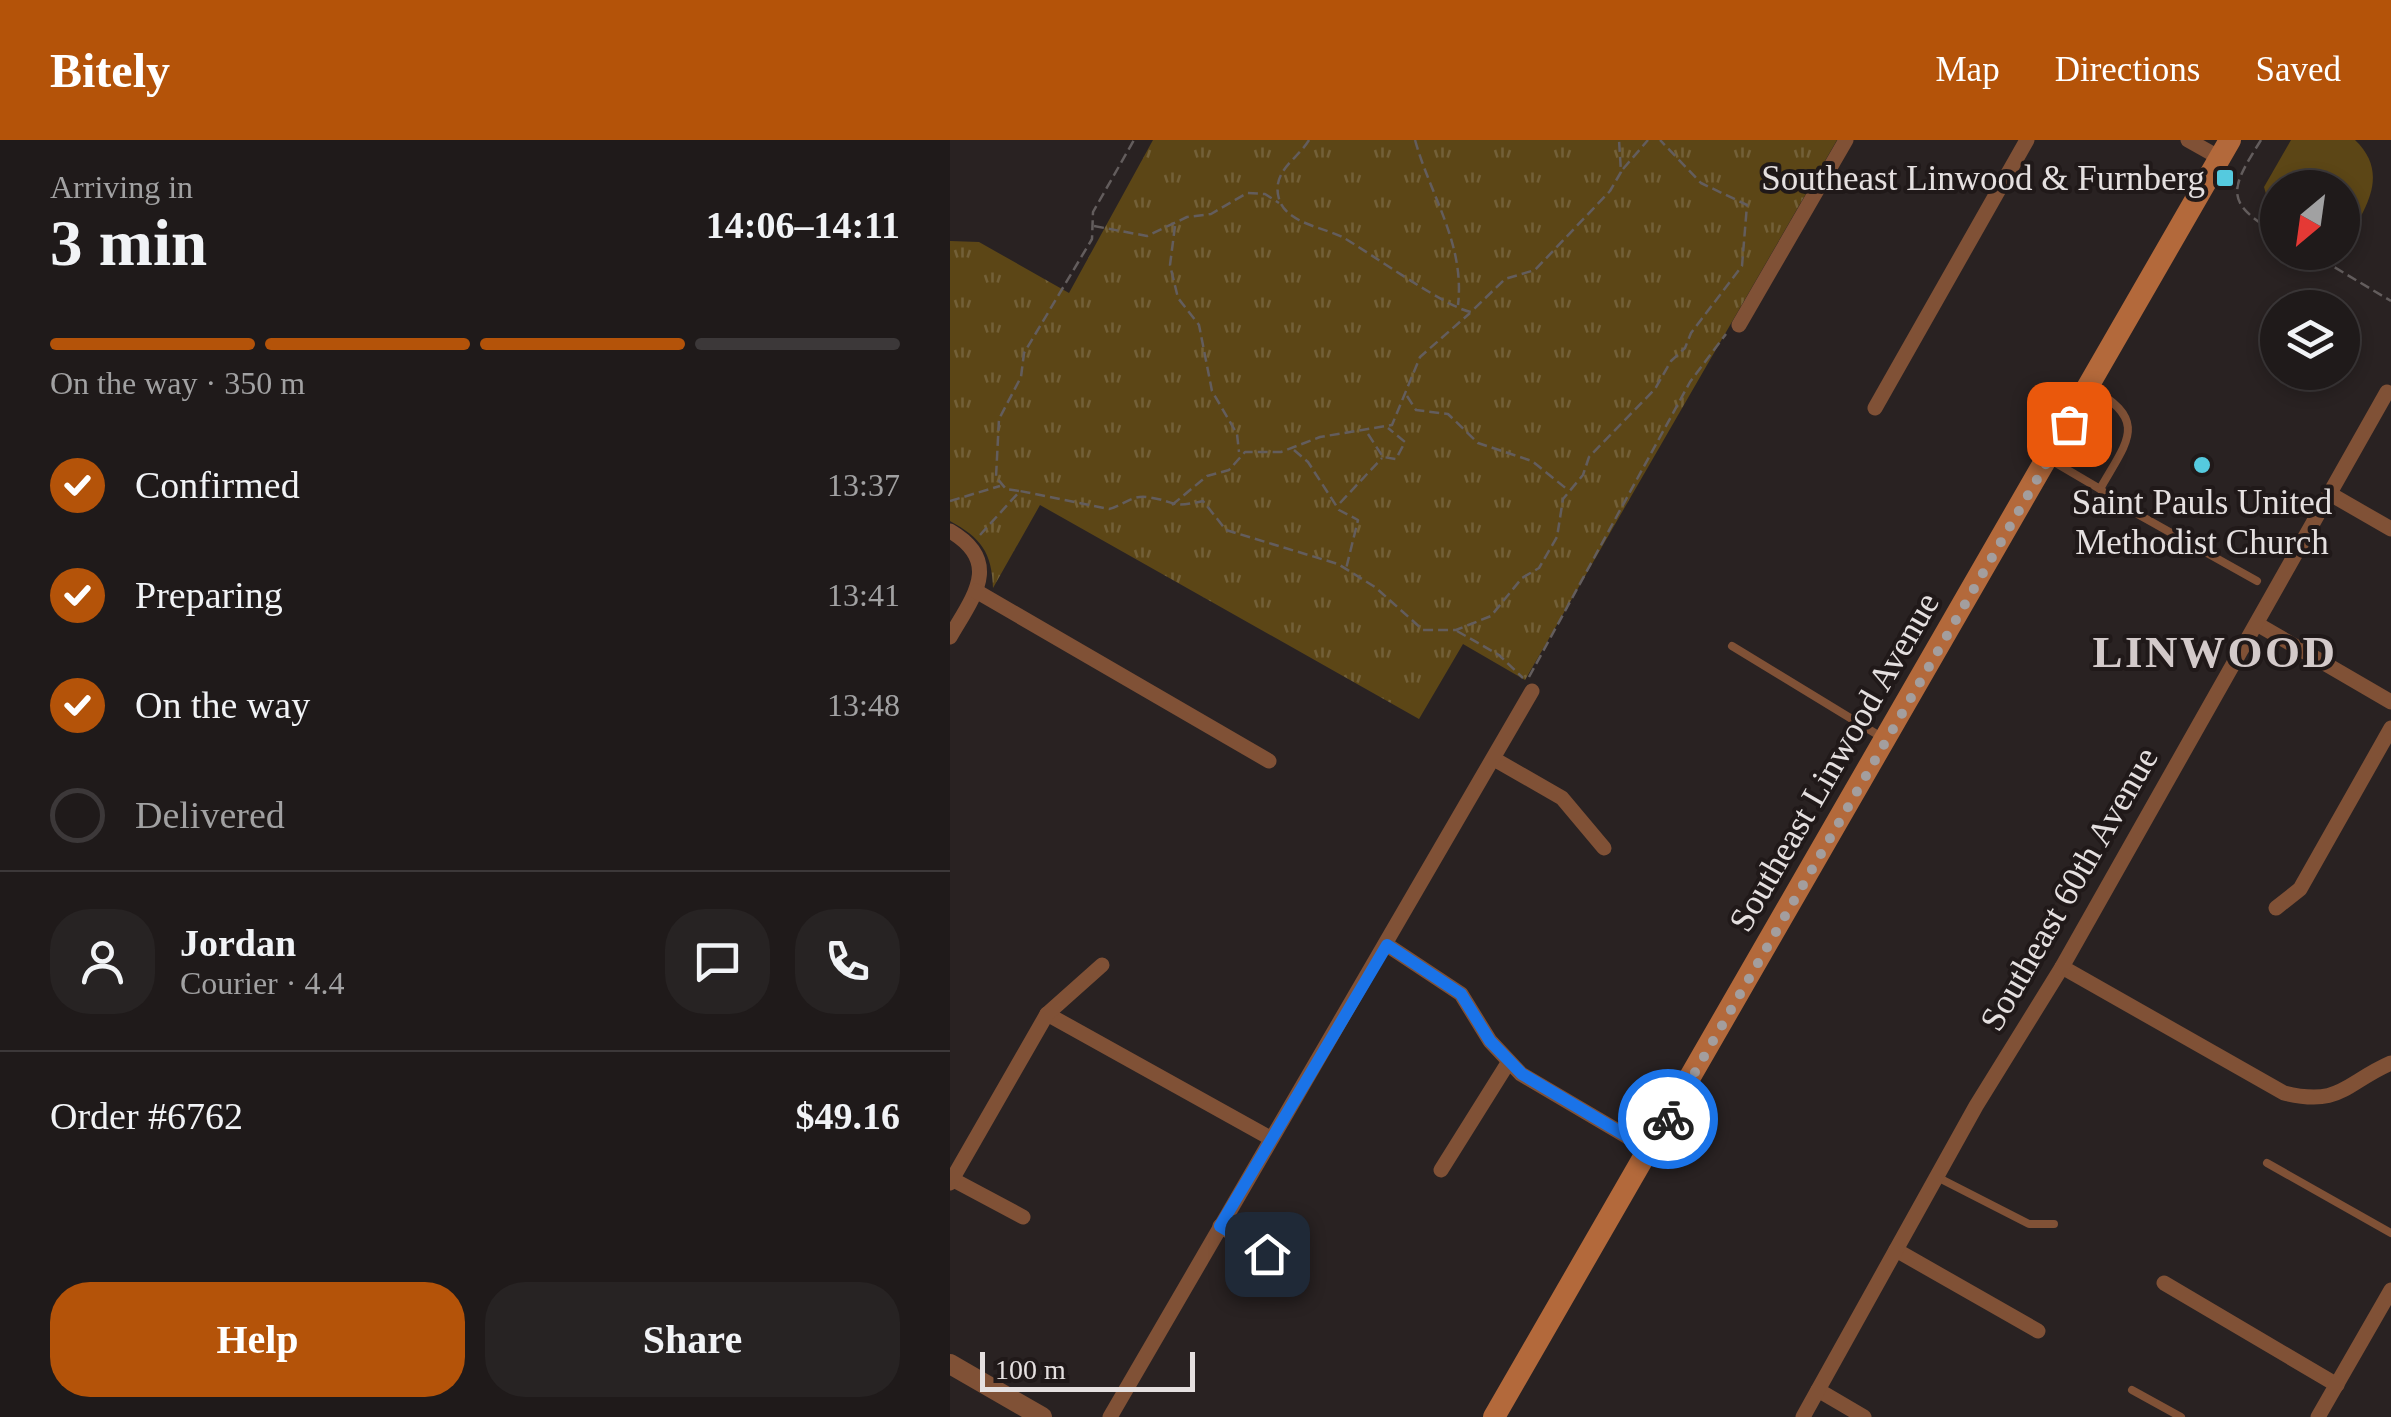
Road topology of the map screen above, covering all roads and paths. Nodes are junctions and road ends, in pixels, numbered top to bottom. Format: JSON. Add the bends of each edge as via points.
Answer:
{"nodes":[{"id":1,"x":1134,"y":140,"type":"edge"},
{"id":2,"x":1309,"y":140,"type":"edge"},
{"id":3,"x":1416,"y":140,"type":"edge"},
{"id":4,"x":1619,"y":140,"type":"edge"},
{"id":5,"x":1648,"y":140,"type":"edge"},
{"id":6,"x":1660,"y":140,"type":"edge"},
{"id":7,"x":1846,"y":140,"type":"edge"},
{"id":8,"x":2027,"y":140,"type":"edge"},
{"id":9,"x":2188,"y":140,"type":"edge"},
{"id":10,"x":2261,"y":140,"type":"edge"},
{"id":11,"x":2225,"y":149,"type":"edge"},
{"id":12,"x":1621,"y":172,"type":"junction"},
{"id":13,"x":1280,"y":204,"type":"junction"},
{"id":14,"x":2260,"y":223,"type":"edge"},
{"id":15,"x":1094,"y":226,"type":"junction"},
{"id":16,"x":1174,"y":226,"type":"junction"},
{"id":17,"x":2339,"y":270,"type":"edge"},
{"id":18,"x":2391,"y":301,"type":"edge"},
{"id":19,"x":1458,"y":308,"type":"junction"},
{"id":20,"x":1471,"y":312,"type":"junction"},
{"id":21,"x":1739,"y":325,"type":"joint"},
{"id":22,"x":2090,"y":388,"type":"junction"},
{"id":23,"x":2387,"y":392,"type":"dead end"},
{"id":24,"x":1406,"y":395,"type":"junction"},
{"id":25,"x":1875,"y":408,"type":"dead end"},
{"id":26,"x":1387,"y":428,"type":"junction"},
{"id":27,"x":1368,"y":432,"type":"junction"},
{"id":28,"x":1293,"y":449,"type":"junction"},
{"id":29,"x":1240,"y":454,"type":"junction"},
{"id":30,"x":1383,"y":457,"type":"junction"},
{"id":31,"x":2049,"y":459,"type":"junction"},
{"id":32,"x":1001,"y":486,"type":"junction"},
{"id":33,"x":2100,"y":488,"type":"junction"},
{"id":34,"x":1568,"y":490,"type":"junction"},
{"id":35,"x":1020,"y":491,"type":"junction"},
{"id":36,"x":2332,"y":495,"type":"junction"},
{"id":37,"x":950,"y":500,"type":"edge"},
{"id":38,"x":1171,"y":506,"type":"junction"},
{"id":39,"x":1338,"y":506,"type":"junction"},
{"id":40,"x":2391,"y":529,"type":"edge"},
{"id":41,"x":950,"y":531,"type":"edge"},
{"id":42,"x":972,"y":548,"type":"junction"},
{"id":43,"x":1346,"y":570,"type":"junction"},
{"id":44,"x":2257,"y":580,"type":"dead end"},
{"id":45,"x":976,"y":591,"type":"junction"},
{"id":46,"x":2257,"y":624,"type":"junction"},
{"id":47,"x":1456,"y":630,"type":"junction"},
{"id":48,"x":950,"y":636,"type":"edge"},
{"id":49,"x":1732,"y":646,"type":"dead end"},
{"id":50,"x":1532,"y":691,"type":"dead end"},
{"id":51,"x":2391,"y":702,"type":"edge"},
{"id":52,"x":2391,"y":728,"type":"edge"},
{"id":53,"x":1887,"y":740,"type":"junction"},
{"id":54,"x":1494,"y":759,"type":"junction"},
{"id":55,"x":1269,"y":761,"type":"dead end"},
{"id":56,"x":1604,"y":848,"type":"dead end"},
{"id":57,"x":2276,"y":908,"type":"dead end"},
{"id":58,"x":1387,"y":945,"type":"junction"},
{"id":59,"x":1102,"y":965,"type":"dead end"},
{"id":60,"x":2062,"y":968,"type":"junction"},
{"id":61,"x":1047,"y":1014,"type":"junction"},
{"id":62,"x":2391,"y":1062,"type":"edge"},
{"id":63,"x":1508,"y":1063,"type":"junction"},
{"id":64,"x":1270,"y":1138,"type":"junction"},
{"id":65,"x":1650,"y":1150,"type":"junction"},
{"id":66,"x":2267,"y":1162,"type":"dead end"},
{"id":67,"x":1441,"y":1170,"type":"dead end"},
{"id":68,"x":1937,"y":1177,"type":"junction"},
{"id":69,"x":951,"y":1181,"type":"edge"},
{"id":70,"x":1023,"y":1217,"type":"dead end"},
{"id":71,"x":2054,"y":1224,"type":"dead end"},
{"id":72,"x":1220,"y":1226,"type":"junction"},
{"id":73,"x":2391,"y":1233,"type":"edge"},
{"id":74,"x":1896,"y":1250,"type":"junction"},
{"id":75,"x":1267,"y":1254,"type":"dead end"},
{"id":76,"x":2164,"y":1283,"type":"dead end"},
{"id":77,"x":2391,"y":1290,"type":"edge"},
{"id":78,"x":2038,"y":1331,"type":"dead end"},
{"id":79,"x":950,"y":1364,"type":"edge"},
{"id":80,"x":2337,"y":1385,"type":"junction"},
{"id":81,"x":1818,"y":1390,"type":"junction"},
{"id":82,"x":2132,"y":1390,"type":"dead end"},
{"id":83,"x":1042,"y":1417,"type":"edge"},
{"id":84,"x":1110,"y":1417,"type":"edge"},
{"id":85,"x":1494,"y":1417,"type":"edge"},
{"id":86,"x":1802,"y":1417,"type":"edge"},
{"id":87,"x":1864,"y":1417,"type":"edge"},
{"id":88,"x":2181,"y":1417,"type":"edge"},
{"id":89,"x":2318,"y":1417,"type":"edge"}],
"edges":[{"from":1,"to":15,"type":"path","via":[[1093,212]]},
{"from":2,"to":13,"type":"path","via":[[1281,172]]},
{"from":3,"to":19,"type":"path","via":[[1453,238]]},
{"from":4,"to":12,"type":"path"},
{"from":5,"to":12,"type":"path"},
{"from":6,"to":34,"type":"path","via":[[1702,184],[1747,205],[1742,266],[1655,390],[1588,456]]},
{"from":7,"to":21,"type":"street"},
{"from":8,"to":25,"type":"street"},
{"from":9,"to":11,"type":"street"},
{"from":10,"to":14,"type":"path","via":[[2235,185],[2242,212]]},
{"from":11,"to":22,"type":"main road","name":"Southeast Linwood Avenue"},
{"from":12,"to":20,"type":"path","via":[[1535,270],[1505,279]]},
{"from":13,"to":16,"type":"path","via":[[1265,194],[1247,194]]},
{"from":13,"to":19,"type":"path"},
{"from":15,"to":16,"type":"path","via":[[1147,236]]},
{"from":15,"to":32,"type":"path","via":[[1024,353],[1021,376],[999,419],[994,468]]},
{"from":16,"to":29,"type":"path","via":[[1170,265],[1178,298],[1199,325],[1212,391],[1237,434]]},
{"from":17,"to":18,"type":"path"},
{"from":19,"to":20,"type":"path"},
{"from":20,"to":24,"type":"path","via":[[1420,357]]},
{"from":21,"to":47,"type":"path","via":[[1690,382],[1526,683],[1499,656]]},
{"from":22,"to":31,"type":"main road","name":"Southeast Linwood Avenue"},
{"from":22,"to":33,"type":"lane","via":[[2124,410],[2130,424],[2130,436]]},
{"from":23,"to":36,"type":"street","name":"Southeast 60th Avenue"},
{"from":24,"to":26,"type":"path"},
{"from":24,"to":34,"type":"path","via":[[1416,410],[1448,414],[1478,443],[1532,461]]},
{"from":26,"to":27,"type":"path"},
{"from":26,"to":30,"type":"path","via":[[1405,447],[1396,459]]},
{"from":27,"to":28,"type":"path","via":[[1320,437]]},
{"from":27,"to":30,"type":"path"},
{"from":28,"to":29,"type":"path"},
{"from":28,"to":39,"type":"path"},
{"from":29,"to":38,"type":"path","via":[[1229,470],[1208,476]]},
{"from":30,"to":39,"type":"path"},
{"from":31,"to":33,"type":"lane"},
{"from":31,"to":53,"type":"main road","name":"Southeast Linwood Avenue"},
{"from":32,"to":35,"type":"path"},
{"from":32,"to":37,"type":"path"},
{"from":33,"to":44,"type":"lane"},
{"from":34,"to":47,"type":"path","via":[[1555,542],[1539,568],[1522,578],[1494,614]]},
{"from":35,"to":38,"type":"path","via":[[1109,509],[1147,497]]},
{"from":35,"to":42,"type":"path"},
{"from":36,"to":40,"type":"street"},
{"from":36,"to":46,"type":"street","name":"Southeast 60th Avenue"},
{"from":38,"to":43,"type":"path","via":[[1203,501],[1226,530]]},
{"from":39,"to":43,"type":"path","via":[[1360,526]]},
{"from":41,"to":42,"type":"street"},
{"from":42,"to":45,"type":"street","via":[[979,564]]},
{"from":43,"to":47,"type":"path","via":[[1424,630]]},
{"from":45,"to":48,"type":"street"},
{"from":45,"to":55,"type":"street"},
{"from":46,"to":51,"type":"street"},
{"from":46,"to":60,"type":"street","name":"Southeast 60th Avenue"},
{"from":49,"to":53,"type":"lane"},
{"from":50,"to":54,"type":"street"},
{"from":52,"to":57,"type":"street","via":[[2300,889]]},
{"from":53,"to":65,"type":"main road","name":"Southeast Linwood Avenue"},
{"from":54,"to":56,"type":"street","via":[[1562,798]]},
{"from":54,"to":58,"type":"street"},
{"from":58,"to":63,"type":"street","via":[[1461,994]]},
{"from":58,"to":64,"type":"street"},
{"from":59,"to":61,"type":"street"},
{"from":60,"to":62,"type":"street","via":[[2284,1093],[2314,1100],[2342,1093]]},
{"from":60,"to":68,"type":"street","name":"Southeast 60th Avenue"},
{"from":61,"to":64,"type":"street"},
{"from":61,"to":69,"type":"street"},
{"from":63,"to":65,"type":"street"},
{"from":63,"to":67,"type":"street"},
{"from":64,"to":72,"type":"street"},
{"from":65,"to":85,"type":"main road","name":"Southeast Linwood Avenue"},
{"from":66,"to":73,"type":"lane"},
{"from":68,"to":71,"type":"lane","via":[[2029,1224]]},
{"from":68,"to":74,"type":"street","name":"Southeast 60th Avenue"},
{"from":69,"to":70,"type":"street"},
{"from":72,"to":75,"type":"street"},
{"from":72,"to":84,"type":"street"},
{"from":74,"to":78,"type":"street"},
{"from":74,"to":81,"type":"street","name":"Southeast 60th Avenue"},
{"from":76,"to":80,"type":"street"},
{"from":77,"to":80,"type":"street"},
{"from":79,"to":83,"type":"street"},
{"from":80,"to":89,"type":"street"},
{"from":81,"to":86,"type":"street","name":"Southeast 60th Avenue"},
{"from":81,"to":87,"type":"street"},
{"from":82,"to":88,"type":"lane"}]}
